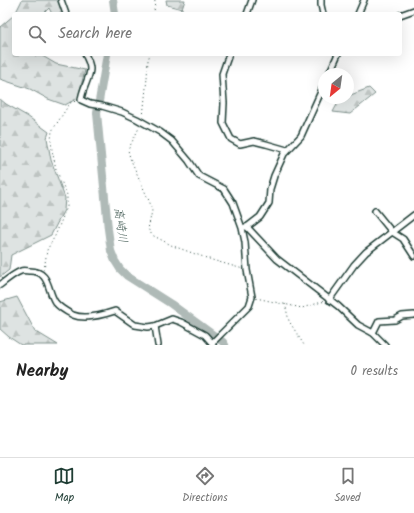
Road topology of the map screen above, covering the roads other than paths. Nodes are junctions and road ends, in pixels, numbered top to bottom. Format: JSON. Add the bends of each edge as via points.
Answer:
{"nodes":[{"id":1,"x":61,"y":0,"type":"edge"},
{"id":2,"x":252,"y":0,"type":"edge"},
{"id":3,"x":320,"y":0,"type":"edge"},
{"id":4,"x":364,"y":0,"type":"edge"},
{"id":5,"x":414,"y":10,"type":"edge"},
{"id":6,"x":65,"y":12,"type":"edge"},
{"id":7,"x":248,"y":12,"type":"edge"},
{"id":8,"x":322,"y":12,"type":"edge"},
{"id":9,"x":359,"y":12,"type":"edge"},
{"id":10,"x":402,"y":14,"type":"edge"},
{"id":11,"x":85,"y":56,"type":"edge"},
{"id":12,"x":228,"y":56,"type":"edge"},
{"id":13,"x":337,"y":56,"type":"edge"},
{"id":14,"x":332,"y":68,"type":"edge"},
{"id":15,"x":318,"y":98,"type":"edge"},
{"id":16,"x":287,"y":150,"type":"junction"},
{"id":17,"x":375,"y":211,"type":"dead end"},
{"id":18,"x":414,"y":215,"type":"edge"},
{"id":19,"x":245,"y":228,"type":"junction"},
{"id":20,"x":392,"y":232,"type":"junction"},
{"id":21,"x":414,"y":256,"type":"edge"},
{"id":22,"x":0,"y":285,"type":"edge"},
{"id":23,"x":329,"y":300,"type":"junction"},
{"id":24,"x":414,"y":315,"type":"edge"},
{"id":25,"x":155,"y":326,"type":"junction"},
{"id":26,"x":373,"y":333,"type":"junction"},
{"id":27,"x":213,"y":344,"type":"edge"},
{"id":28,"x":158,"y":345,"type":"edge"},
{"id":29,"x":384,"y":345,"type":"edge"}],
"edges":[{"from":1,"to":6,"type":"street"},
{"from":2,"to":7,"type":"street"},
{"from":3,"to":8,"type":"street"},
{"from":4,"to":9,"type":"street"},
{"from":5,"to":10,"type":"street"},
{"from":11,"to":19,"type":"street","via":[[90,70],[81,100],[122,112],[172,141],[199,176],[224,189]]},
{"from":12,"to":16,"type":"street","via":[[222,74],[223,123],[231,139],[240,144],[254,141]]},
{"from":13,"to":14,"type":"street"},
{"from":15,"to":16,"type":"street","via":[[301,136]]},
{"from":16,"to":19,"type":"street","via":[[274,176],[269,203],[260,217]]},
{"from":17,"to":20,"type":"street"},
{"from":18,"to":20,"type":"street"},
{"from":19,"to":23,"type":"street","via":[[276,259]]},
{"from":19,"to":27,"type":"street","via":[[247,270],[252,296],[248,306]]},
{"from":20,"to":21,"type":"street","via":[[403,239]]},
{"from":20,"to":23,"type":"street","via":[[366,252]]},
{"from":22,"to":25,"type":"street","via":[[21,271],[34,271],[43,275],[54,301],[74,315],[94,317],[115,311],[135,325]]},
{"from":23,"to":26,"type":"street","via":[[358,325]]},
{"from":24,"to":26,"type":"street","via":[[379,321]]},
{"from":25,"to":27,"type":"street","via":[[172,318],[205,335]]},
{"from":25,"to":28,"type":"street"},
{"from":26,"to":29,"type":"street"}]}
